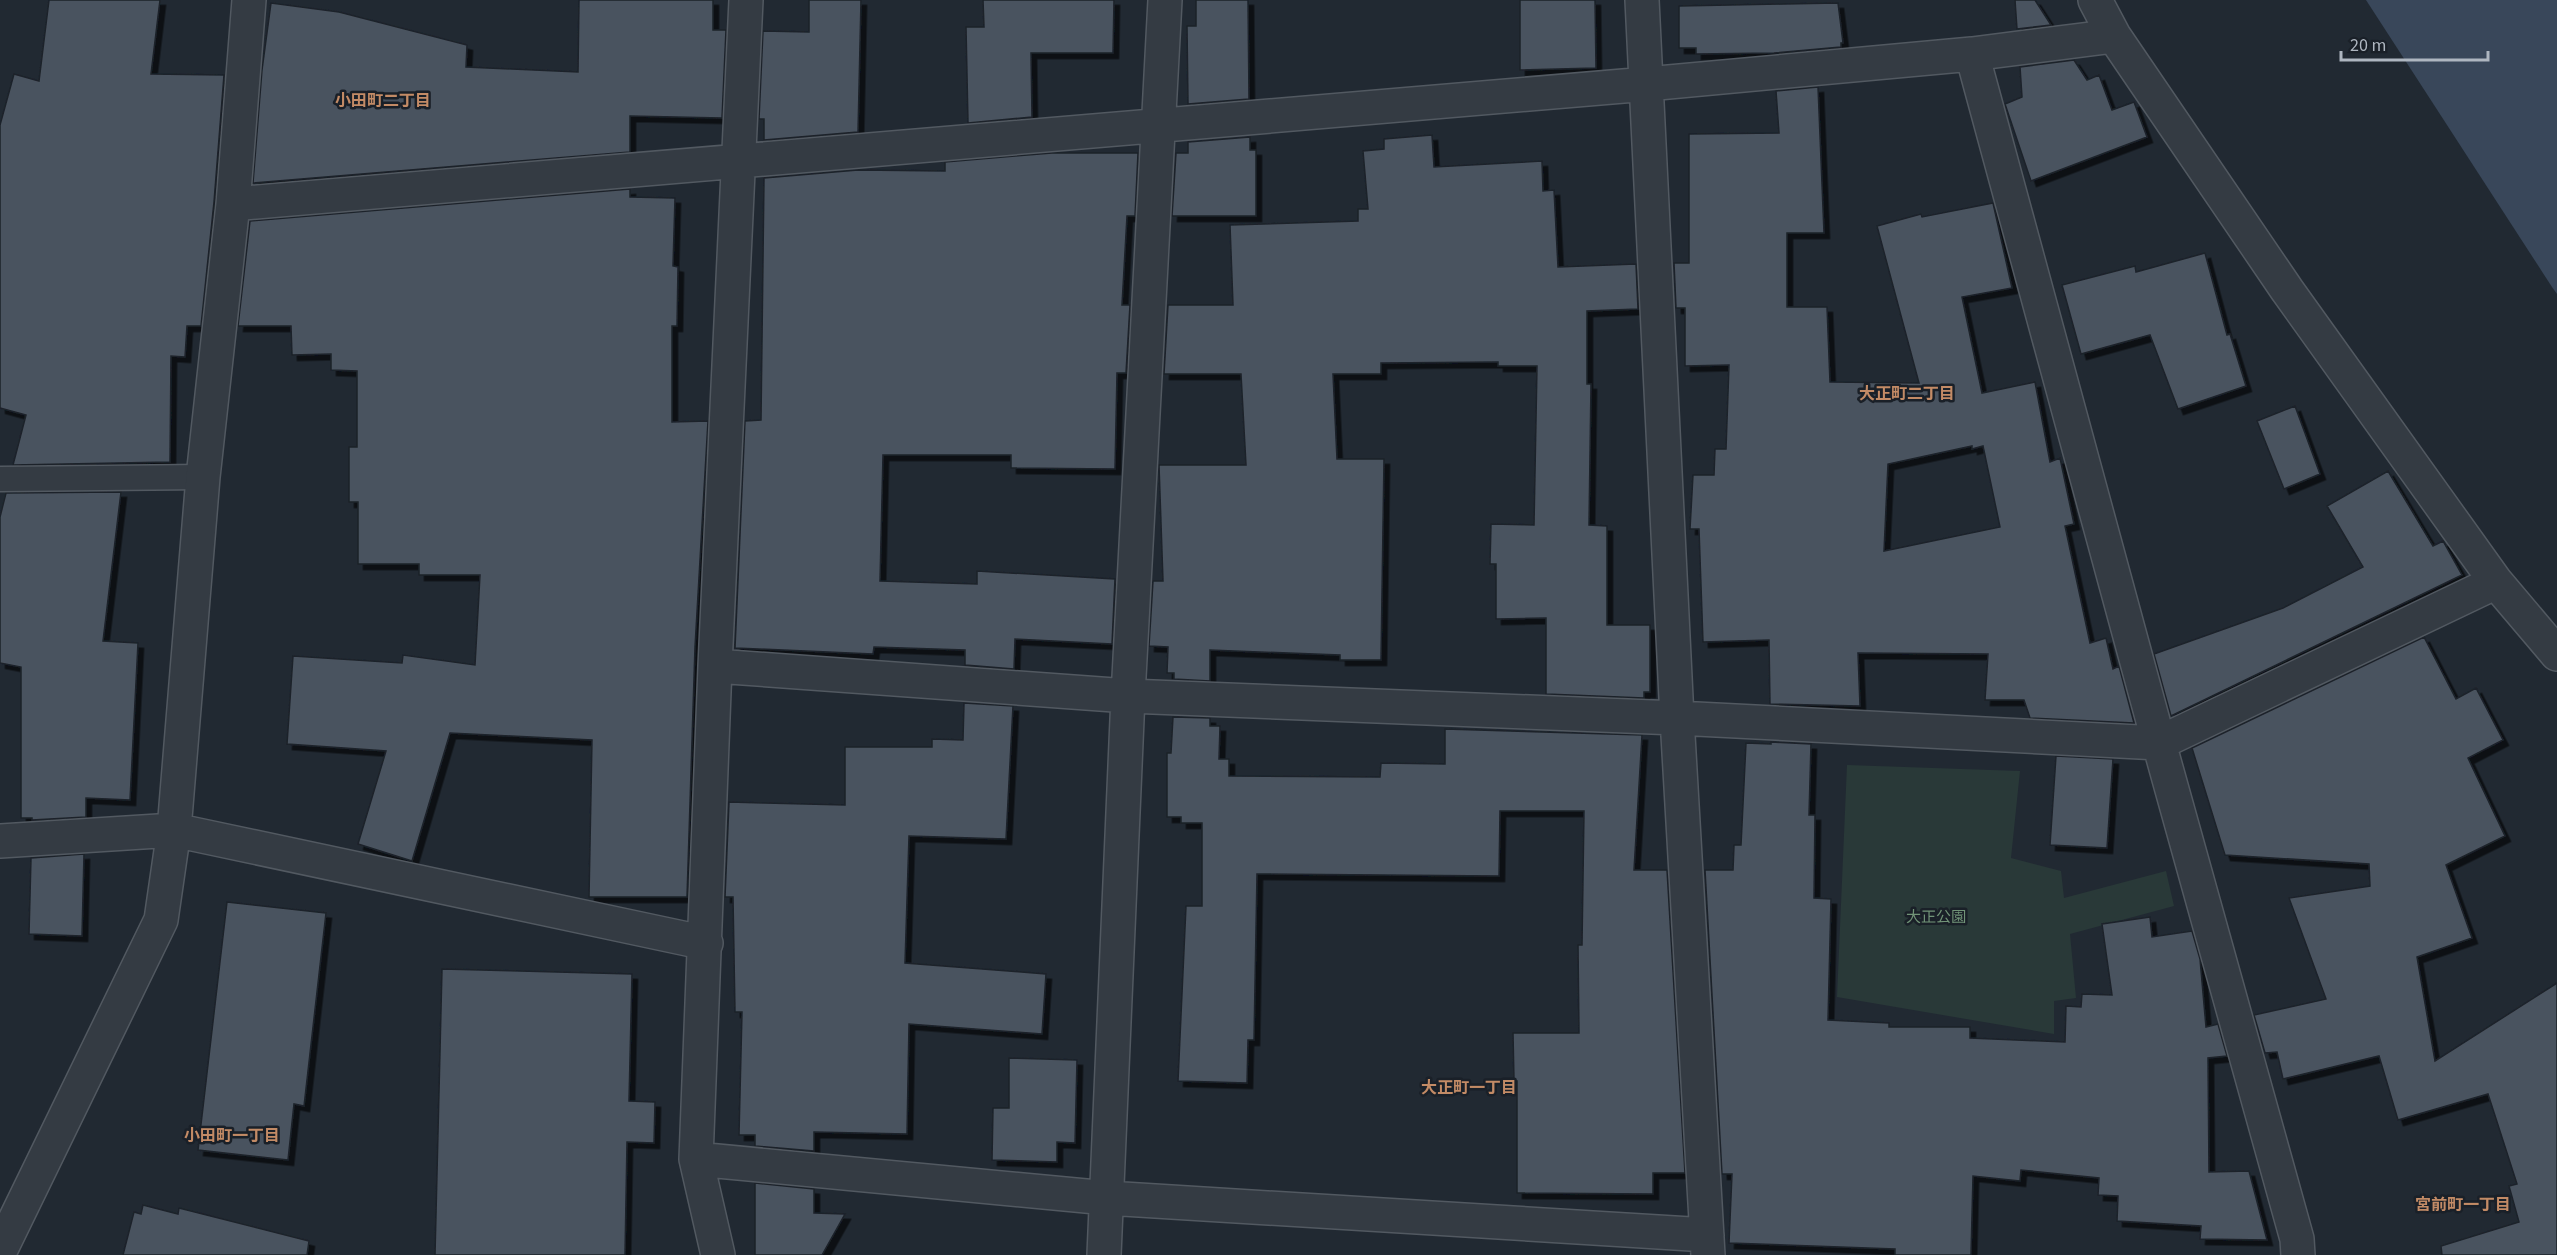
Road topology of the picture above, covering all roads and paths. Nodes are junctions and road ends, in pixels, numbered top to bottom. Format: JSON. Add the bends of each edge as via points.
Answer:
{"nodes":[{"id":1,"x":249,"y":0,"type":"edge"},
{"id":2,"x":746,"y":0,"type":"edge"},
{"id":3,"x":1165,"y":0,"type":"edge"},
{"id":4,"x":1642,"y":0,"type":"edge"},
{"id":5,"x":2095,"y":0,"type":"edge"},
{"id":6,"x":2115,"y":36,"type":"junction"},
{"id":7,"x":1972,"y":54,"type":"junction"},
{"id":8,"x":1647,"y":84,"type":"junction"},
{"id":9,"x":1158,"y":125,"type":"junction"},
{"id":10,"x":740,"y":162,"type":"junction"},
{"id":11,"x":233,"y":204,"type":"junction"},
{"id":12,"x":203,"y":477,"type":"junction"},
{"id":13,"x":0,"y":478,"type":"edge"},
{"id":14,"x":2496,"y":582,"type":"junction"},
{"id":15,"x":2557,"y":654,"type":"edge"},
{"id":16,"x":715,"y":666,"type":"junction"},
{"id":17,"x":1128,"y":696,"type":"junction"},
{"id":18,"x":1677,"y":718,"type":"junction"},
{"id":19,"x":2159,"y":743,"type":"junction"},
{"id":20,"x":174,"y":830,"type":"junction"},
{"id":21,"x":0,"y":841,"type":"edge"},
{"id":22,"x":706,"y":944,"type":"junction"},
{"id":23,"x":696,"y":1159,"type":"junction"},
{"id":24,"x":1107,"y":1198,"type":"junction"},
{"id":25,"x":1707,"y":1245,"type":"edge"},
{"id":26,"x":0,"y":1251,"type":"edge"},
{"id":27,"x":718,"y":1255,"type":"edge"},
{"id":28,"x":1104,"y":1255,"type":"edge"},
{"id":29,"x":2298,"y":1255,"type":"edge"}],
"edges":[{"from":1,"to":11,"type":"street"},
{"from":2,"to":10,"type":"street"},
{"from":3,"to":9,"type":"street"},
{"from":4,"to":8,"type":"street"},
{"from":5,"to":6,"type":"street"},
{"from":6,"to":7,"type":"street"},
{"from":6,"to":14,"type":"street","via":[[2287,290]]},
{"from":7,"to":8,"type":"street"},
{"from":7,"to":19,"type":"street"},
{"from":8,"to":9,"type":"street"},
{"from":8,"to":18,"type":"street"},
{"from":9,"to":10,"type":"street"},
{"from":9,"to":17,"type":"street"},
{"from":10,"to":11,"type":"street"},
{"from":10,"to":16,"type":"street"},
{"from":11,"to":12,"type":"street"},
{"from":12,"to":13,"type":"lane"},
{"from":12,"to":20,"type":"street"},
{"from":14,"to":15,"type":"street"},
{"from":14,"to":19,"type":"street"},
{"from":16,"to":17,"type":"street"},
{"from":16,"to":22,"type":"street"},
{"from":17,"to":18,"type":"street"},
{"from":17,"to":24,"type":"street"},
{"from":18,"to":19,"type":"street"},
{"from":18,"to":25,"type":"street"},
{"from":19,"to":29,"type":"street","via":[[2297,1239]]},
{"from":20,"to":21,"type":"street"},
{"from":20,"to":22,"type":"street"},
{"from":20,"to":26,"type":"street","via":[[160,920]]},
{"from":22,"to":23,"type":"street"},
{"from":23,"to":24,"type":"street"},
{"from":23,"to":27,"type":"street"},
{"from":24,"to":25,"type":"street"},
{"from":24,"to":28,"type":"street"}]}
